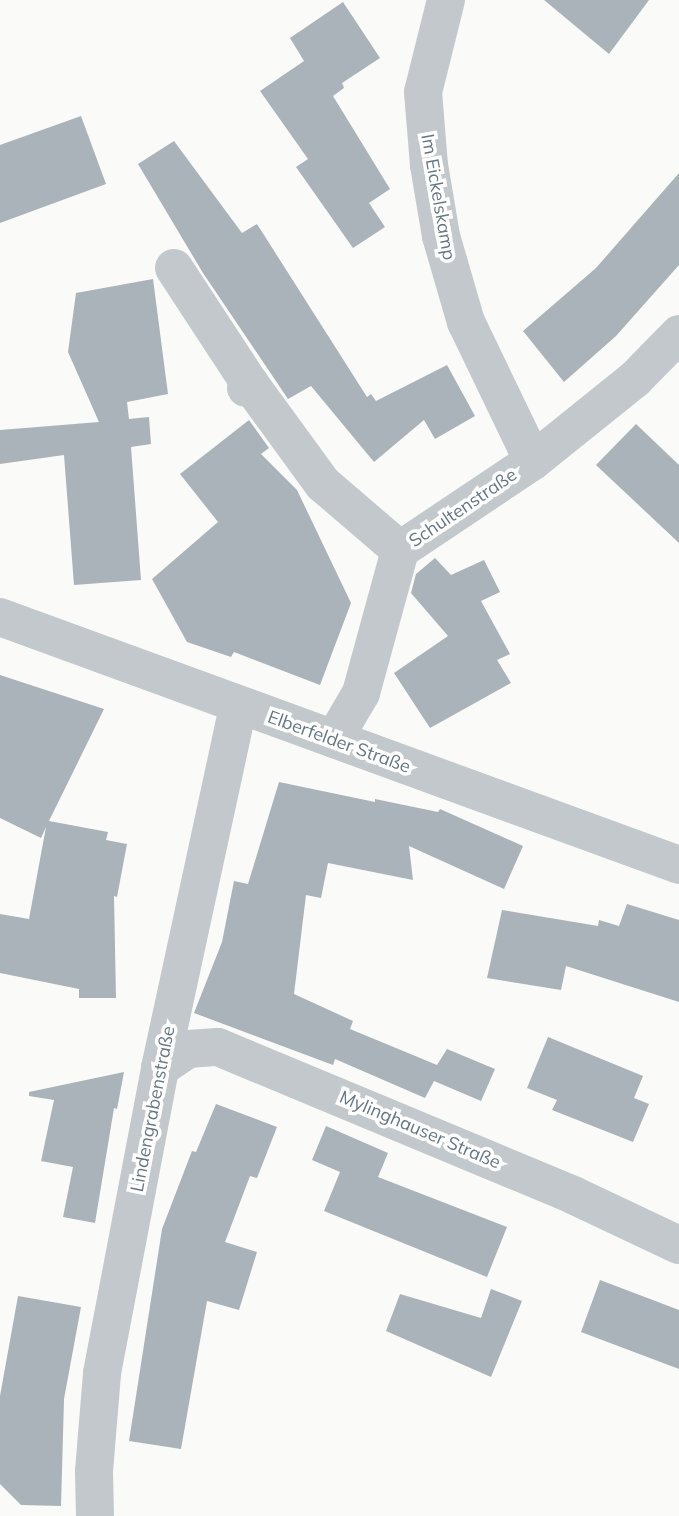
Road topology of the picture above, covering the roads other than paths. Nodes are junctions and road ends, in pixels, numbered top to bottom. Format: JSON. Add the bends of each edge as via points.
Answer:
{"nodes":[{"id":1,"x":444,"y":1,"type":"edge"},
{"id":2,"x":174,"y":268,"type":"dead end"},
{"id":3,"x":679,"y":334,"type":"edge"},
{"id":4,"x":533,"y":461,"type":"junction"},
{"id":5,"x":400,"y":551,"type":"junction"},
{"id":6,"x":0,"y":617,"type":"edge"},
{"id":7,"x":238,"y":706,"type":"junction"},
{"id":8,"x":334,"y":739,"type":"junction"},
{"id":9,"x":679,"y":865,"type":"edge"},
{"id":10,"x":160,"y":1069,"type":"junction"},
{"id":11,"x":679,"y":1245,"type":"edge"},
{"id":12,"x":95,"y":1516,"type":"edge"}],
"edges":[{"from":1,"to":4,"type":"street","name":"Im Eickelskamp","via":[[423,92],[441,236],[466,322]]},
{"from":2,"to":5,"type":"street","via":[[248,386],[323,484]]},
{"from":3,"to":4,"type":"street","name":"Schultenstraße","via":[[635,379]]},
{"from":4,"to":5,"type":"street","name":"Schultenstraße"},
{"from":5,"to":8,"type":"street","name":"Schultenstraße","via":[[361,694]]},
{"from":6,"to":7,"type":"street","name":"Elberfelder Straße"},
{"from":7,"to":8,"type":"street","name":"Elberfelder Straße"},
{"from":7,"to":10,"type":"street","name":"Lindengrabenstraße"},
{"from":8,"to":9,"type":"street","name":"Elberfelder Straße"},
{"from":10,"to":11,"type":"street","name":"Mylinghauser Straße","via":[[188,1049],[218,1047],[523,1173]]},
{"from":10,"to":12,"type":"street","name":"Lindengrabenstraße","via":[[102,1373]]}]}
